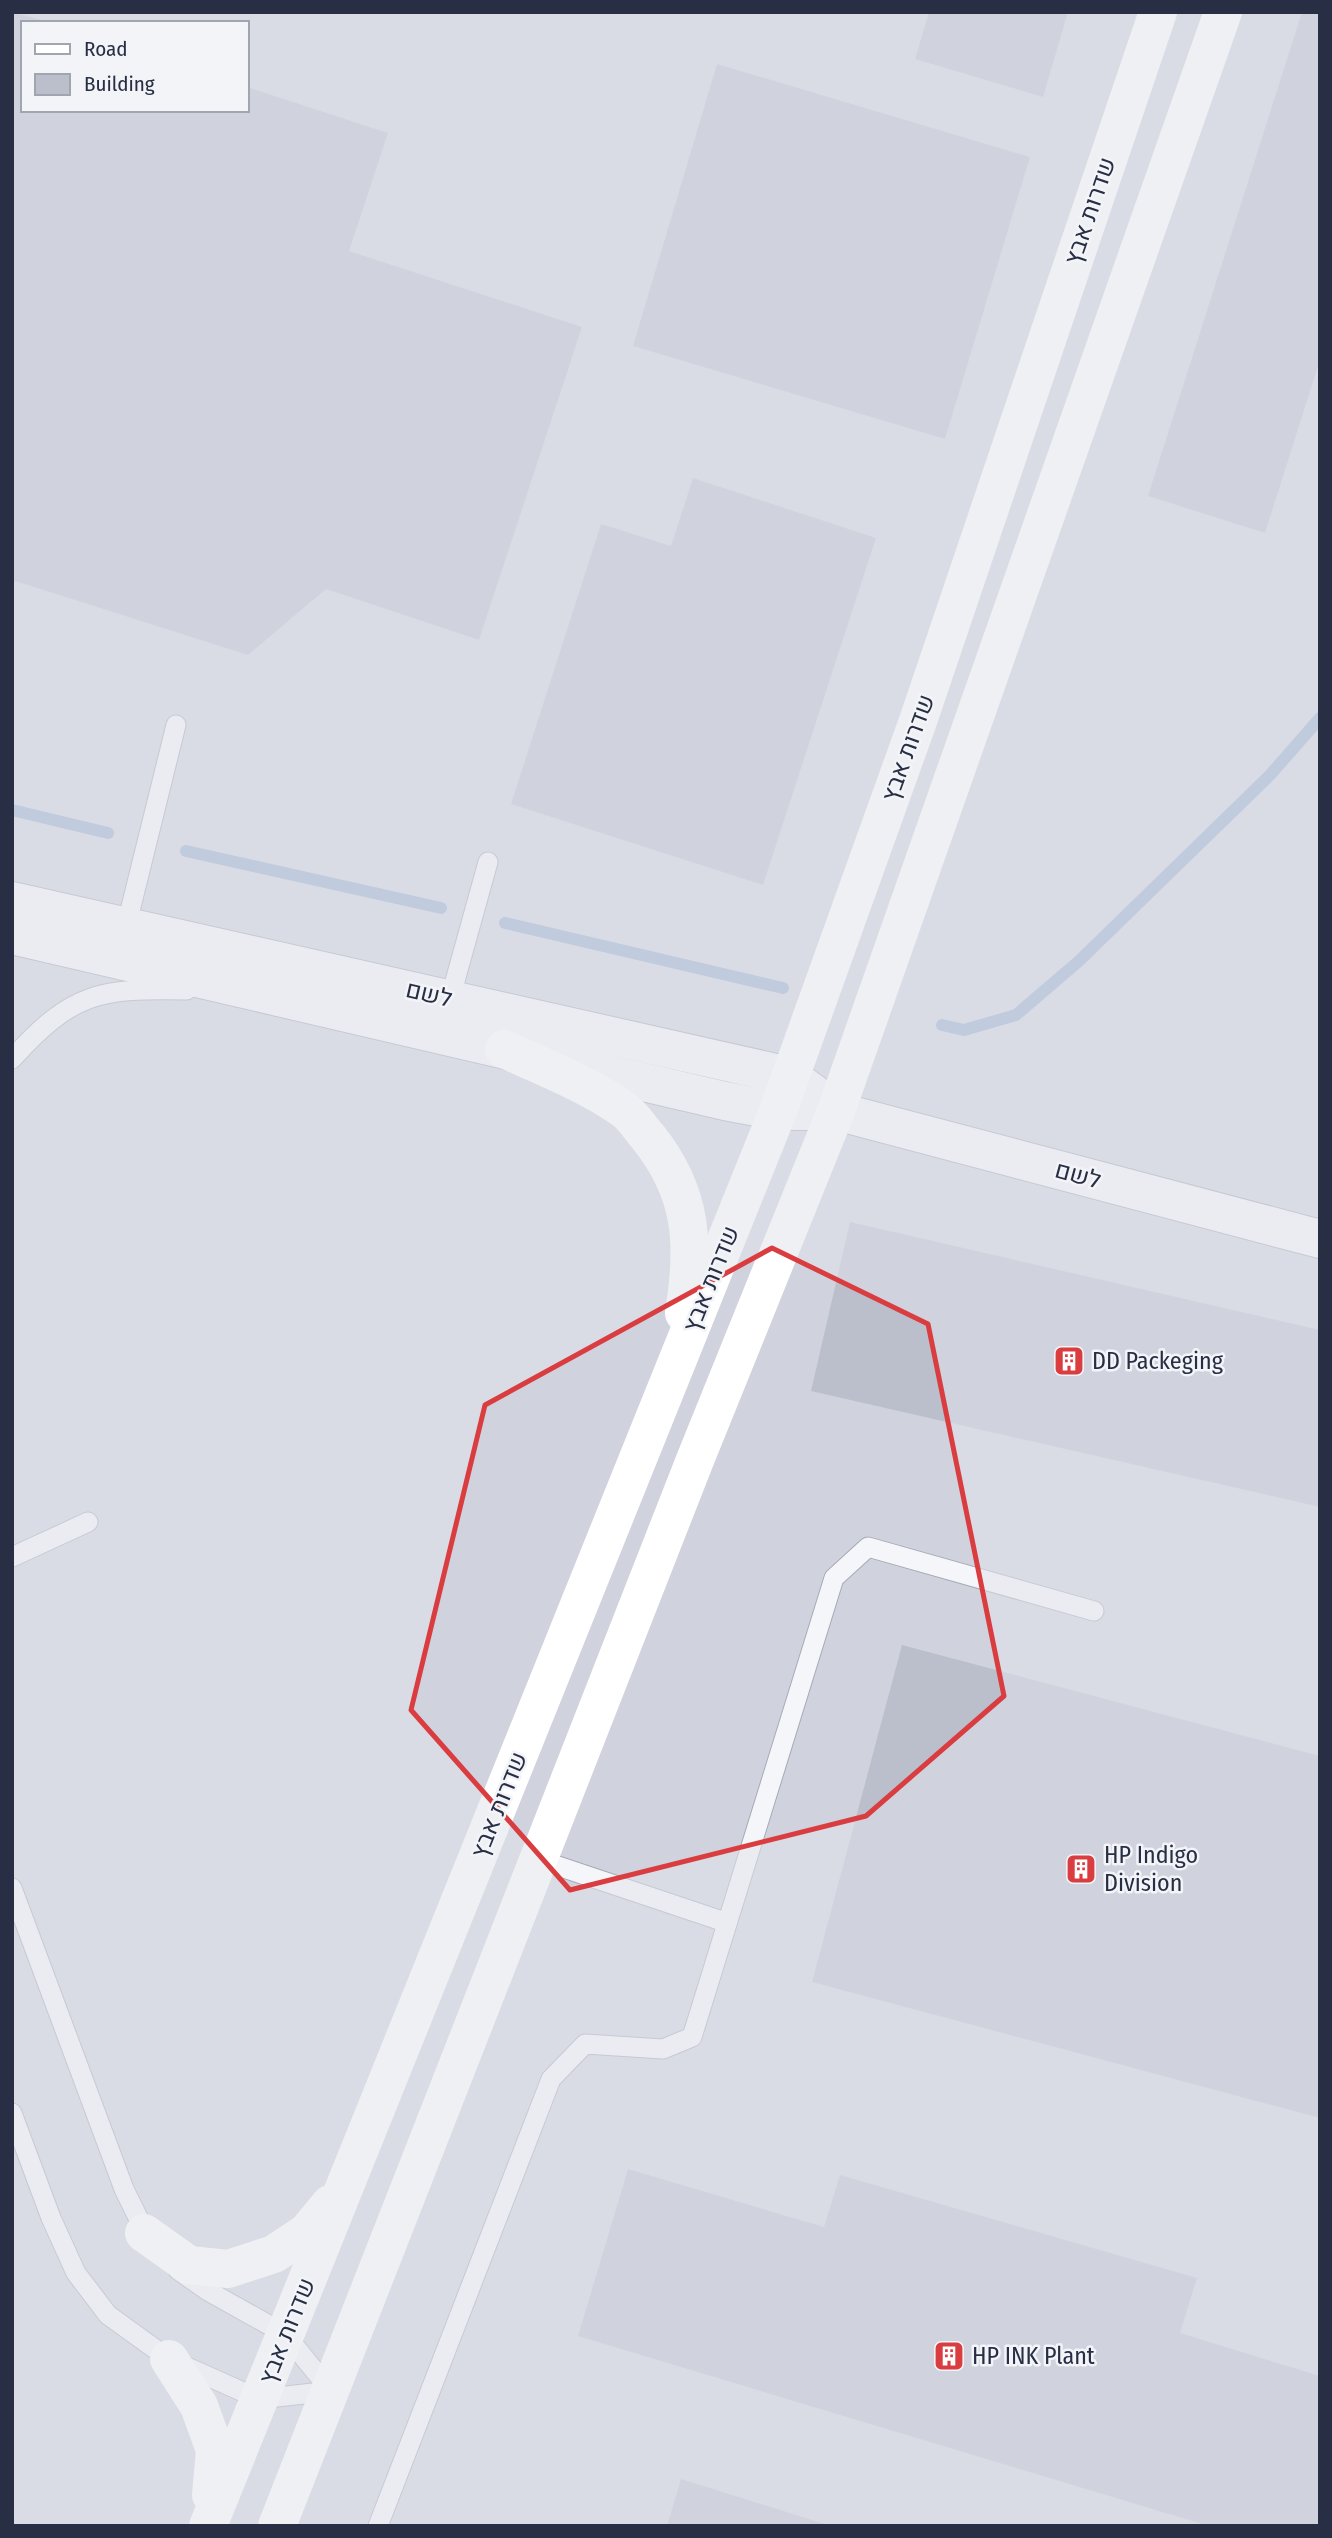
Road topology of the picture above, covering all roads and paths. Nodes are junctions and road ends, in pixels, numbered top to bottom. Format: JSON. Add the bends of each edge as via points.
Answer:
{"nodes":[{"id":1,"x":1158,"y":12,"type":"edge"},
{"id":2,"x":1223,"y":12,"type":"edge"},
{"id":3,"x":176,"y":725,"type":"dead end"},
{"id":4,"x":488,"y":862,"type":"dead end"},
{"id":5,"x":126,"y":927,"type":"junction"},
{"id":6,"x":14,"y":932,"type":"edge"},
{"id":7,"x":257,"y":991,"type":"junction"},
{"id":8,"x":450,"y":999,"type":"junction"},
{"id":9,"x":504,"y":1049,"type":"junction"},
{"id":10,"x":12,"y":1059,"type":"edge"},
{"id":11,"x":789,"y":1076,"type":"junction"},
{"id":12,"x":778,"y":1111,"type":"junction"},
{"id":13,"x":836,"y":1111,"type":"junction"},
{"id":14,"x":1320,"y":1239,"type":"edge"},
{"id":15,"x":674,"y":1372,"type":"junction"},
{"id":16,"x":88,"y":1522,"type":"dead end"},
{"id":17,"x":12,"y":1557,"type":"edge"},
{"id":18,"x":1094,"y":1611,"type":"dead end"},
{"id":19,"x":540,"y":1860,"type":"junction"},
{"id":20,"x":12,"y":1888,"type":"edge"},
{"id":21,"x":725,"y":1922,"type":"junction"},
{"id":22,"x":12,"y":2113,"type":"edge"},
{"id":23,"x":345,"y":2187,"type":"junction"},
{"id":24,"x":144,"y":2233,"type":"junction"},
{"id":25,"x":285,"y":2334,"type":"junction"},
{"id":26,"x":169,"y":2359,"type":"junction"},
{"id":27,"x":331,"y":2391,"type":"junction"},
{"id":28,"x":260,"y":2399,"type":"junction"},
{"id":29,"x":206,"y":2526,"type":"edge"},
{"id":30,"x":277,"y":2526,"type":"edge"},
{"id":31,"x":378,"y":2526,"type":"edge"}],
"edges":[{"from":1,"to":11,"type":"street","name":"שדרות אבץ","via":[[918,721]]},
{"from":2,"to":13,"type":"street"},
{"from":3,"to":5,"type":"lane"},
{"from":4,"to":8,"type":"lane"},
{"from":5,"to":6,"type":"street","name":"לשם"},
{"from":5,"to":8,"type":"street","name":"לשם"},
{"from":6,"to":7,"type":"street","name":"לשם"},
{"from":7,"to":9,"type":"street","name":"לשם"},
{"from":7,"to":10,"type":"lane","via":[[139,989],[95,995],[41,1026]]},
{"from":8,"to":11,"type":"street","name":"לשם"},
{"from":9,"to":12,"type":"street","name":"לשם"},
{"from":9,"to":15,"type":"street","via":[[625,1111],[666,1159],[689,1214],[689,1280]]},
{"from":11,"to":12,"type":"street","name":"שדרות אבץ"},
{"from":11,"to":13,"type":"street","name":"לשם"},
{"from":12,"to":13,"type":"street","name":"לשם"},
{"from":12,"to":15,"type":"street","name":"שדרות אבץ"},
{"from":13,"to":14,"type":"street","name":"לשם"},
{"from":13,"to":19,"type":"street"},
{"from":15,"to":23,"type":"street","name":"שדרות אבץ"},
{"from":16,"to":17,"type":"lane"},
{"from":18,"to":21,"type":"lane","via":[[869,1548],[834,1578]]},
{"from":19,"to":21,"type":"lane"},
{"from":19,"to":27,"type":"street"},
{"from":20,"to":24,"type":"lane"},
{"from":21,"to":31,"type":"lane","via":[[692,2038],[663,2049],[585,2044],[551,2079]]},
{"from":22,"to":26,"type":"lane","via":[[76,2273],[108,2315]]},
{"from":23,"to":24,"type":"street","via":[[307,2232],[274,2254],[228,2269],[189,2264]]},
{"from":23,"to":25,"type":"street","name":"שדרות אבץ"},
{"from":24,"to":25,"type":"lane","via":[[164,2259],[208,2291]]},
{"from":25,"to":27,"type":"lane"},
{"from":25,"to":28,"type":"street","name":"שדרות אבץ"},
{"from":26,"to":28,"type":"lane"},
{"from":26,"to":29,"type":"street","via":[[199,2406],[215,2450]]},
{"from":27,"to":28,"type":"lane"},
{"from":27,"to":30,"type":"street"},
{"from":28,"to":29,"type":"street","name":"שדרות אבץ"}]}
